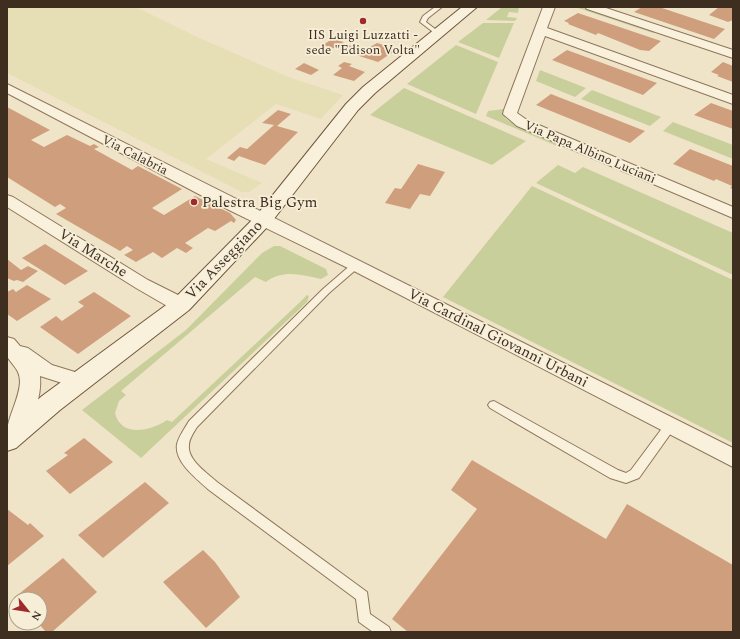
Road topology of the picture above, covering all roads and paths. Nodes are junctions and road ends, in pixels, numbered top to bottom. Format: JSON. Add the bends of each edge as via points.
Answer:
{"nodes":[{"id":1,"x":439,"y":7,"type":"edge"},
{"id":2,"x":470,"y":7,"type":"edge"},
{"id":3,"x":549,"y":7,"type":"edge"},
{"id":4,"x":591,"y":7,"type":"edge"},
{"id":5,"x":540,"y":30,"type":"junction"},
{"id":6,"x":437,"y":33,"type":"junction"},
{"id":7,"x":733,"y":54,"type":"edge"},
{"id":8,"x":7,"y":88,"type":"edge"},
{"id":9,"x":733,"y":100,"type":"edge"},
{"id":10,"x":7,"y":200,"type":"edge"},
{"id":11,"x":733,"y":213,"type":"edge"},
{"id":12,"x":263,"y":220,"type":"junction"},
{"id":13,"x":356,"y":265,"type":"junction"},
{"id":14,"x":181,"y":305,"type":"junction"},
{"id":15,"x":7,"y":343,"type":"edge"},
{"id":16,"x":81,"y":381,"type":"junction"},
{"id":17,"x":494,"y":405,"type":"dead end"},
{"id":18,"x":670,"y":426,"type":"junction"},
{"id":19,"x":11,"y":437,"type":"edge"},
{"id":20,"x":733,"y":458,"type":"edge"},
{"id":21,"x":384,"y":632,"type":"edge"}],
"edges":[{"from":1,"to":6,"type":"lane","via":[[425,17],[423,22]]},
{"from":2,"to":6,"type":"street","name":"Via Asseggiano"},
{"from":3,"to":5,"type":"street","name":"Via Papa Albino Luciani"},
{"from":4,"to":7,"type":"street"},
{"from":5,"to":9,"type":"street"},
{"from":5,"to":11,"type":"street","name":"Via Papa Albino Luciani","via":[[511,110],[513,118]]},
{"from":6,"to":12,"type":"street","name":"Via Asseggiano","via":[[352,107]]},
{"from":8,"to":12,"type":"street","name":"Via Calabria"},
{"from":10,"to":14,"type":"street","name":"Via Marche","via":[[142,284]]},
{"from":12,"to":13,"type":"street","name":"Via Cardinal Giovanni Urbani"},
{"from":12,"to":14,"type":"street","name":"Via Asseggiano"},
{"from":13,"to":18,"type":"street","name":"Via Cardinal Giovanni Urbani"},
{"from":13,"to":21,"type":"lane","via":[[326,291],[193,424],[183,443],[183,453],[213,486],[362,596],[364,617]]},
{"from":14,"to":16,"type":"street","name":"Via Asseggiano"},
{"from":15,"to":16,"type":"street","via":[[45,370]]},
{"from":15,"to":19,"type":"street","via":[[29,371],[24,414]]},
{"from":16,"to":19,"type":"street","name":"Via Asseggiano"},
{"from":17,"to":18,"type":"lane","via":[[614,474],[626,478],[635,474]]},
{"from":18,"to":20,"type":"street","name":"Via Cardinal Giovanni Urbani"}]}
